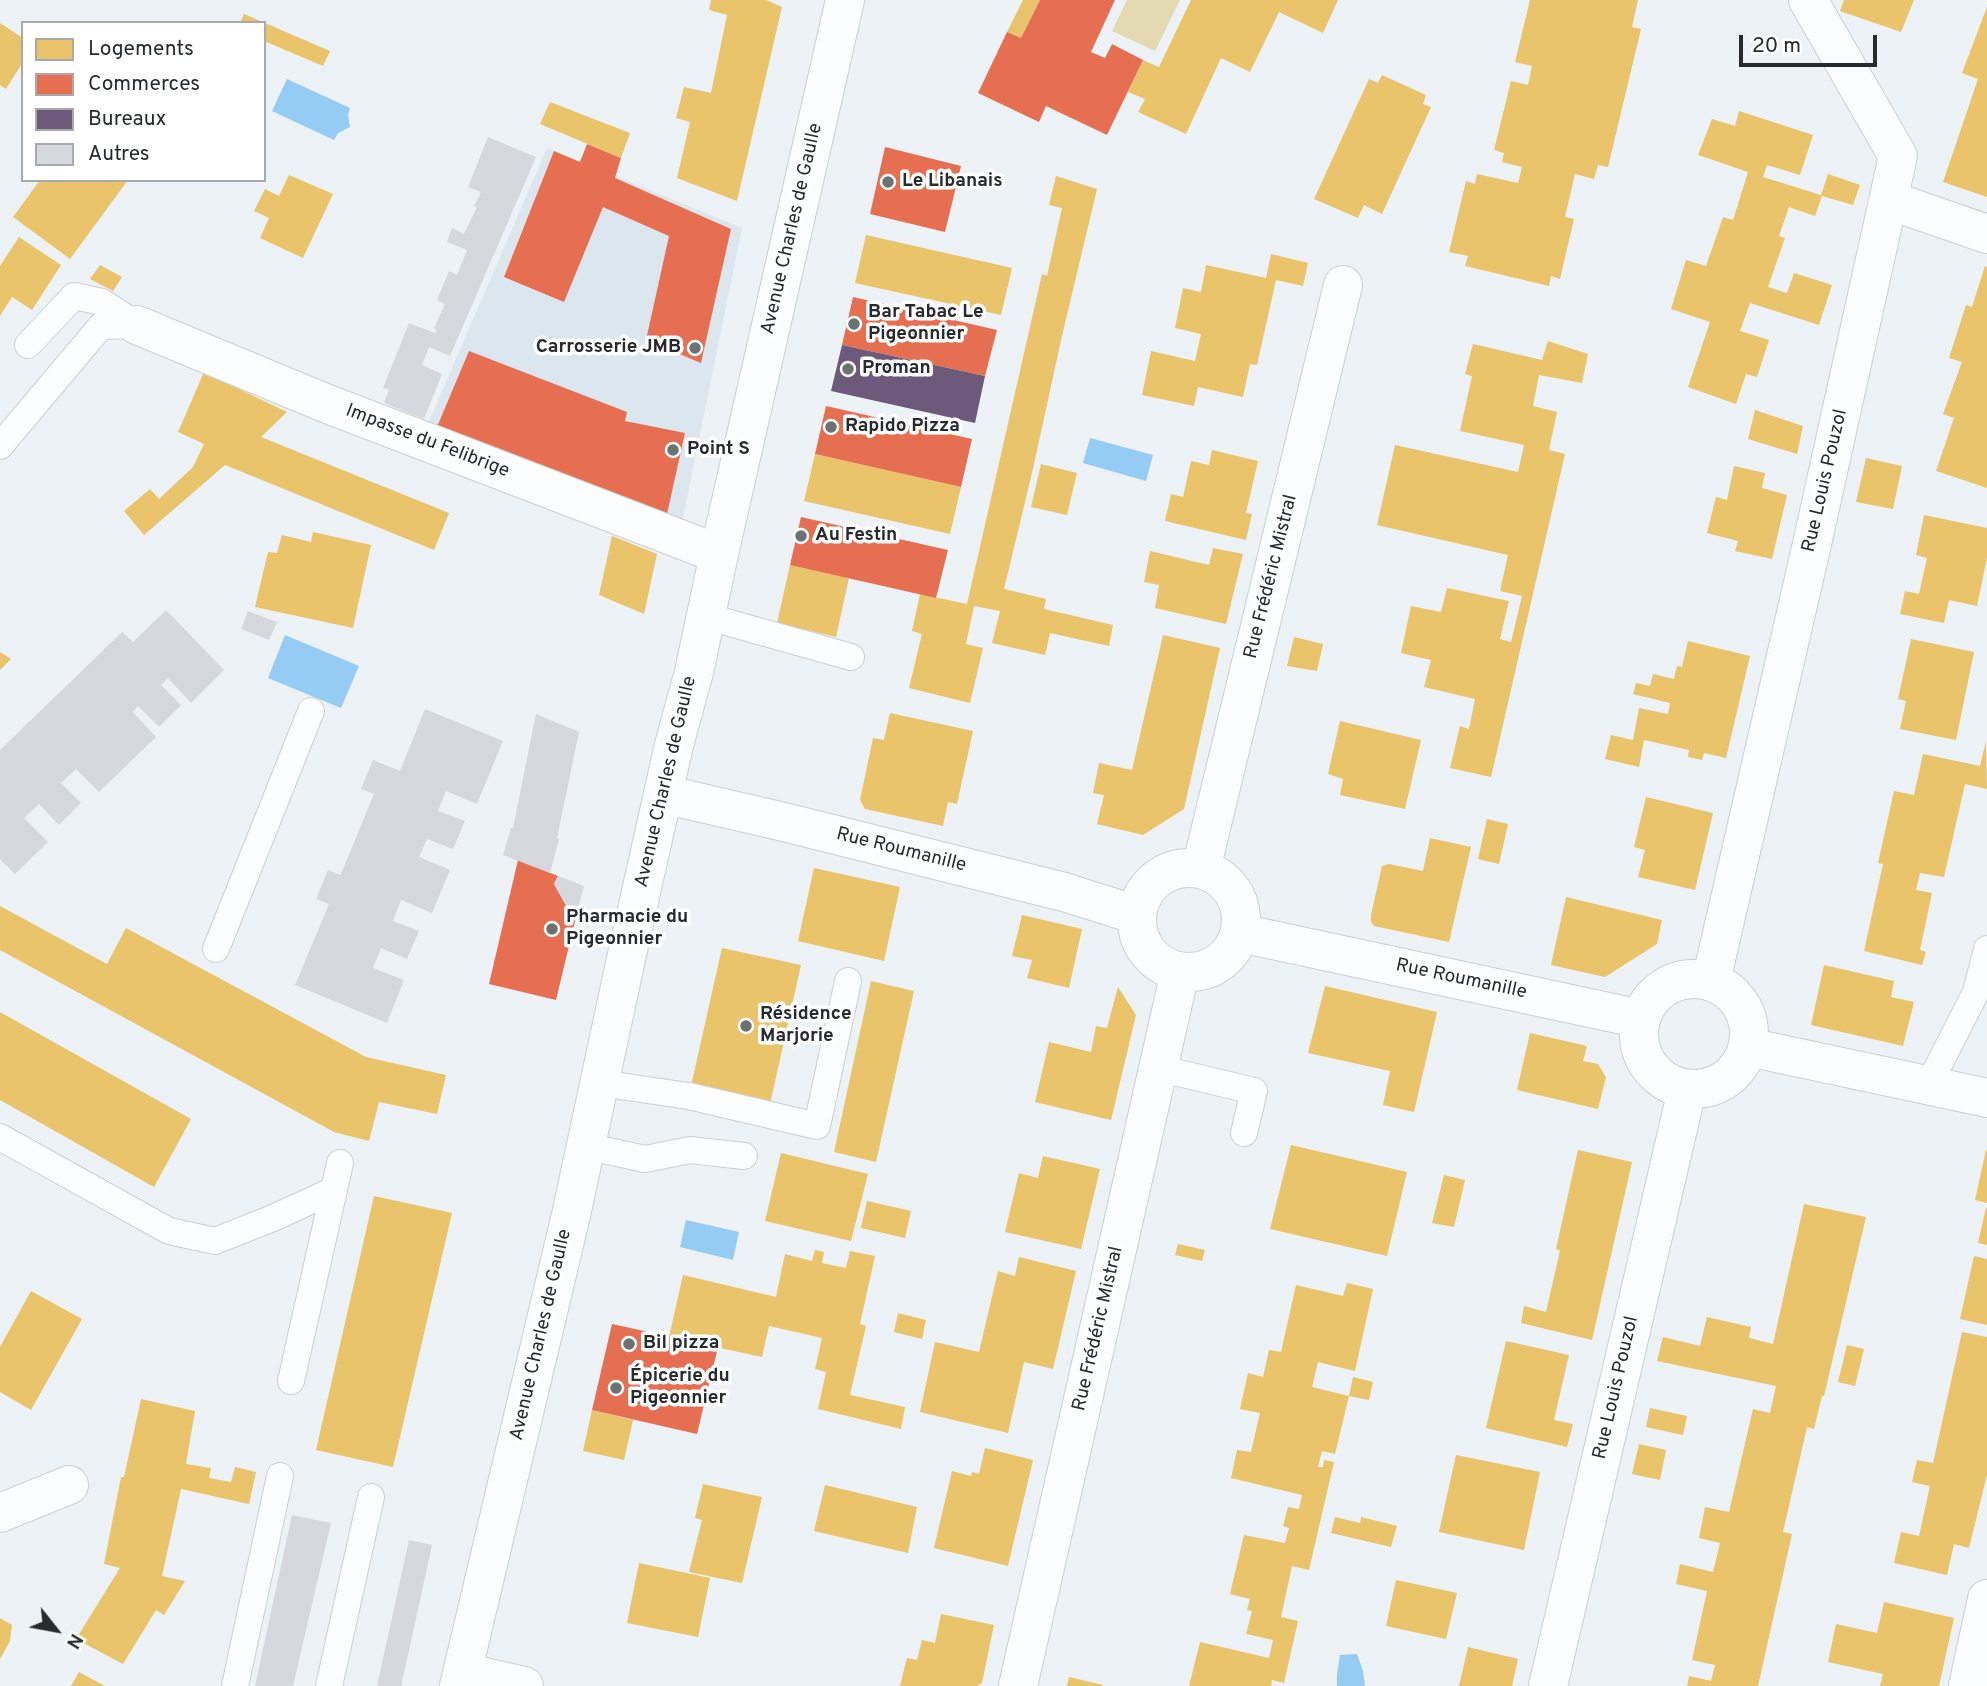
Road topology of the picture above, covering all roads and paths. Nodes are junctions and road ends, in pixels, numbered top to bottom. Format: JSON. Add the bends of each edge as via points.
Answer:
{"nodes":[{"id":1,"x":845,"y":0,"type":"edge"},
{"id":2,"x":1808,"y":0,"type":"edge"},
{"id":3,"x":1889,"y":200,"type":"junction"},
{"id":4,"x":1987,"y":234,"type":"edge"},
{"id":5,"x":1343,"y":285,"type":"dead end"},
{"id":6,"x":137,"y":325,"type":"junction"},
{"id":7,"x":28,"y":345,"type":"dead end"},
{"id":8,"x":0,"y":446,"type":"edge"},
{"id":9,"x":719,"y":554,"type":"junction"},
{"id":10,"x":705,"y":617,"type":"junction"},
{"id":11,"x":851,"y":656,"type":"dead end"},
{"id":12,"x":311,"y":711,"type":"dead end"},
{"id":13,"x":663,"y":794,"type":"junction"},
{"id":14,"x":1200,"y":869,"type":"junction"},
{"id":15,"x":1137,"y":915,"type":"junction"},
{"id":16,"x":1240,"y":933,"type":"junction"},
{"id":17,"x":216,"y":949,"type":"dead end"},
{"id":18,"x":1987,"y":949,"type":"edge"},
{"id":19,"x":1180,"y":972,"type":"junction"},
{"id":20,"x":848,"y":981,"type":"dead end"},
{"id":21,"x":1711,"y":981,"type":"junction"},
{"id":22,"x":1641,"y":1019,"type":"junction"},
{"id":23,"x":1748,"y":1046,"type":"junction"},
{"id":24,"x":1158,"y":1068,"type":"junction"},
{"id":25,"x":599,"y":1083,"type":"junction"},
{"id":26,"x":1928,"y":1086,"type":"junction"},
{"id":27,"x":1687,"y":1090,"type":"junction"},
{"id":28,"x":1987,"y":1098,"type":"edge"},
{"id":29,"x":1244,"y":1133,"type":"dead end"},
{"id":30,"x":0,"y":1137,"type":"edge"},
{"id":31,"x":585,"y":1146,"type":"junction"},
{"id":32,"x":744,"y":1156,"type":"dead end"},
{"id":33,"x":341,"y":1163,"type":"dead end"},
{"id":34,"x":334,"y":1190,"type":"junction"},
{"id":35,"x":291,"y":1381,"type":"dead end"},
{"id":36,"x":280,"y":1476,"type":"dead end"},
{"id":37,"x":69,"y":1485,"type":"dead end"},
{"id":38,"x":371,"y":1497,"type":"dead end"},
{"id":39,"x":0,"y":1513,"type":"edge"},
{"id":40,"x":1987,"y":1599,"type":"edge"},
{"id":41,"x":461,"y":1679,"type":"edge"},
{"id":42,"x":235,"y":1686,"type":"edge"},
{"id":43,"x":329,"y":1686,"type":"edge"},
{"id":44,"x":524,"y":1686,"type":"edge"},
{"id":45,"x":1017,"y":1686,"type":"edge"},
{"id":46,"x":1548,"y":1686,"type":"edge"},
{"id":47,"x":1968,"y":1686,"type":"edge"}],
"edges":[{"from":1,"to":9,"type":"street","name":"Avenue Charles de Gaulle"},
{"from":2,"to":3,"type":"street","name":"Rue Louis Pouzol","via":[[1898,156]]},
{"from":3,"to":4,"type":"street"},
{"from":3,"to":21,"type":"street","name":"Rue Louis Pouzol"},
{"from":5,"to":14,"type":"street","name":"Rue Frédéric Mistral"},
{"from":6,"to":7,"type":"lane","via":[[103,302],[74,296]]},
{"from":6,"to":8,"type":"lane","via":[[101,326]]},
{"from":6,"to":9,"type":"street","name":"Impasse du Felibrige","via":[[325,403]]},
{"from":9,"to":10,"type":"street","name":"Avenue Charles de Gaulle"},
{"from":10,"to":11,"type":"lane"},
{"from":10,"to":13,"type":"street","name":"Avenue Charles de Gaulle"},
{"from":12,"to":17,"type":"lane"},
{"from":13,"to":15,"type":"street","name":"Rue Roumanille","via":[[1064,892]]},
{"from":13,"to":25,"type":"street","name":"Avenue Charles de Gaulle"},
{"from":14,"to":15,"type":"street","via":[[1186,868],[1159,877],[1148,888]]},
{"from":14,"to":16,"type":"street","via":[[1214,873],[1234,892],[1241,912]]},
{"from":15,"to":19,"type":"street","via":[[1143,945],[1165,967]]},
{"from":16,"to":19,"type":"street","via":[[1234,948],[1217,963],[1195,972]]},
{"from":16,"to":22,"type":"street","name":"Rue Roumanille"},
{"from":18,"to":26,"type":"lane","via":[[1976,992]]},
{"from":19,"to":24,"type":"street","name":"Rue Frédéric Mistral"},
{"from":20,"to":25,"type":"lane","via":[[817,1126],[689,1096]]},
{"from":21,"to":22,"type":"street","via":[[1682,980],[1668,985]]},
{"from":21,"to":23,"type":"street","via":[[1726,988],[1746,1014]]},
{"from":22,"to":27,"type":"street","via":[[1639,1042],[1648,1065],[1671,1086]]},
{"from":23,"to":26,"type":"street"},
{"from":23,"to":27,"type":"street","via":[[1732,1075],[1703,1090]]},
{"from":24,"to":29,"type":"lane","via":[[1254,1091]]},
{"from":24,"to":45,"type":"street","name":"Rue Frédéric Mistral"},
{"from":25,"to":31,"type":"street","name":"Avenue Charles de Gaulle"},
{"from":26,"to":28,"type":"street"},
{"from":27,"to":46,"type":"street","name":"Rue Louis Pouzol"},
{"from":30,"to":34,"type":"lane","via":[[169,1231],[215,1241]]},
{"from":31,"to":32,"type":"lane","via":[[645,1158],[690,1150]]},
{"from":31,"to":41,"type":"street","name":"Avenue Charles de Gaulle"},
{"from":33,"to":34,"type":"lane"},
{"from":34,"to":35,"type":"lane"},
{"from":36,"to":42,"type":"lane"},
{"from":37,"to":39,"type":"street"},
{"from":38,"to":43,"type":"lane"},
{"from":40,"to":47,"type":"street"},
{"from":41,"to":44,"type":"street"}]}
